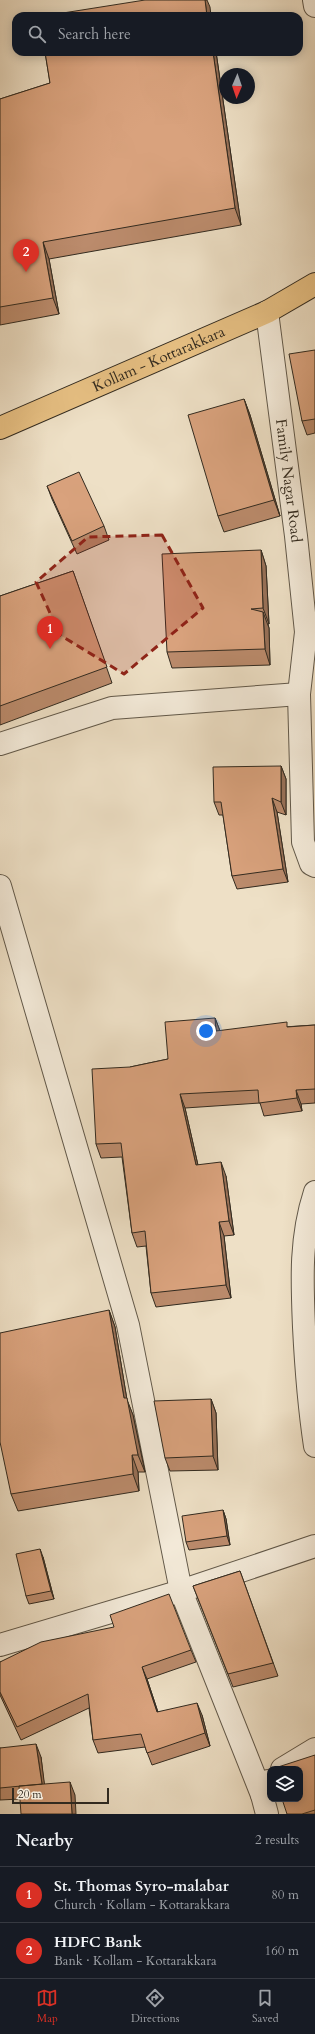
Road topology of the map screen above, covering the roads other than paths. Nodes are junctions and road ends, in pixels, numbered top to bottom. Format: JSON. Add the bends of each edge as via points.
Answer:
{"nodes":[{"id":1,"x":314,"y":0,"type":"edge"},
{"id":2,"x":315,"y":6,"type":"edge"},
{"id":3,"x":315,"y":284,"type":"edge"},
{"id":4,"x":267,"y":312,"type":"junction"},
{"id":5,"x":0,"y":428,"type":"edge"},
{"id":6,"x":310,"y":632,"type":"edge"},
{"id":7,"x":299,"y":694,"type":"junction"},
{"id":8,"x":0,"y":744,"type":"edge"},
{"id":9,"x":315,"y":866,"type":"edge"},
{"id":10,"x":0,"y":886,"type":"edge"},
{"id":11,"x":315,"y":1192,"type":"edge"},
{"id":12,"x":315,"y":1446,"type":"edge"},
{"id":13,"x":315,"y":1546,"type":"edge"},
{"id":14,"x":181,"y":1591,"type":"junction"},
{"id":15,"x":0,"y":1645,"type":"edge"},
{"id":16,"x":315,"y":1749,"type":"edge"},
{"id":17,"x":287,"y":1766,"type":"edge"},
{"id":18,"x":266,"y":1796,"type":"edge"}],
"edges":[{"from":1,"to":2,"type":"street"},
{"from":3,"to":4,"type":"main road","name":"Kollam - Kottarakkara"},
{"from":4,"to":5,"type":"main road","name":"Kollam - Kottarakkara"},
{"from":4,"to":6,"type":"street","name":"Family Nagar Road"},
{"from":6,"to":7,"type":"street","name":"Family Nagar Road"},
{"from":7,"to":8,"type":"street","via":[[112,708]]},
{"from":7,"to":9,"type":"street","name":"Family Nagar Road","via":[[303,842],[311,864]]},
{"from":10,"to":14,"type":"street","via":[[128,1325]]},
{"from":11,"to":12,"type":"street","via":[[307,1217],[303,1243],[307,1392]]},
{"from":13,"to":14,"type":"street"},
{"from":14,"to":15,"type":"street"},
{"from":14,"to":18,"type":"street"},
{"from":16,"to":17,"type":"street"}]}
